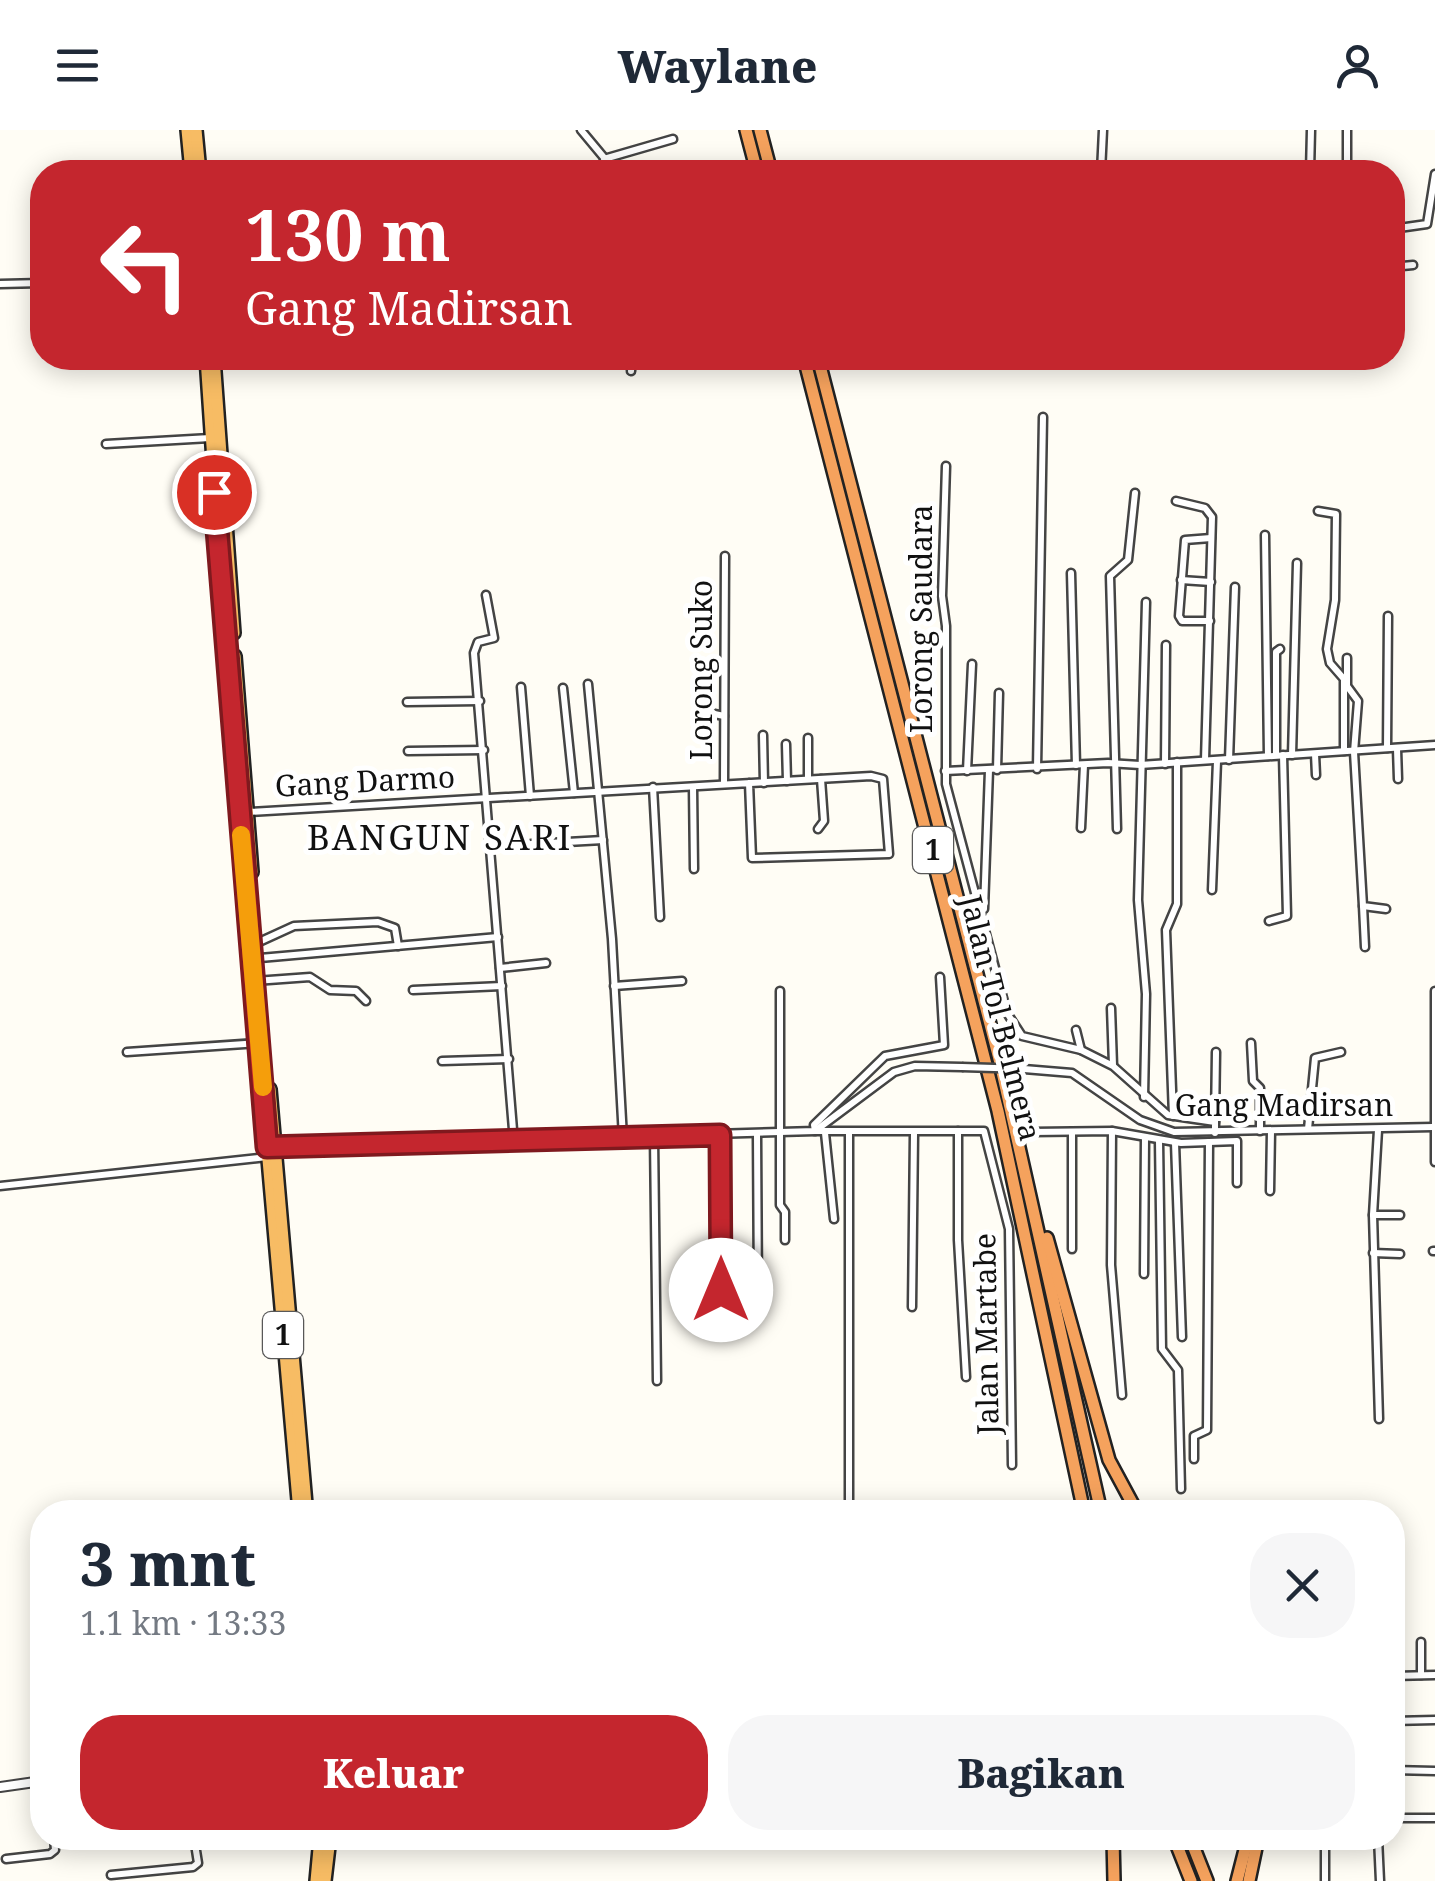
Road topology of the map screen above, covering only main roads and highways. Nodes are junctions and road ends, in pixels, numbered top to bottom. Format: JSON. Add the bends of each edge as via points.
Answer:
{"nodes":[{"id":1,"x":186,"y":130,"type":"edge"},
{"id":2,"x":196,"y":130,"type":"edge"},
{"id":3,"x":746,"y":130,"type":"edge"},
{"id":4,"x":760,"y":130,"type":"edge"},
{"id":5,"x":190,"y":160,"type":"edge"},
{"id":6,"x":199,"y":160,"type":"edge"},
{"id":7,"x":753,"y":160,"type":"edge"},
{"id":8,"x":768,"y":160,"type":"edge"},
{"id":9,"x":207,"y":370,"type":"edge"},
{"id":10,"x":215,"y":370,"type":"edge"},
{"id":11,"x":807,"y":370,"type":"edge"},
{"id":12,"x":821,"y":370,"type":"edge"},
{"id":13,"x":258,"y":981,"type":"junction"},
{"id":14,"x":270,"y":1150,"type":"junction"},
{"id":15,"x":1032,"y":1196,"type":"junction"},
{"id":16,"x":298,"y":1500,"type":"edge"},
{"id":17,"x":306,"y":1500,"type":"edge"},
{"id":18,"x":1078,"y":1500,"type":"edge"},
{"id":19,"x":1098,"y":1500,"type":"edge"},
{"id":20,"x":1131,"y":1500,"type":"edge"},
{"id":21,"x":319,"y":1850,"type":"edge"},
{"id":22,"x":329,"y":1850,"type":"edge"},
{"id":23,"x":1113,"y":1850,"type":"edge"},
{"id":24,"x":1179,"y":1850,"type":"edge"},
{"id":25,"x":1195,"y":1850,"type":"edge"},
{"id":26,"x":1245,"y":1850,"type":"edge"},
{"id":27,"x":1256,"y":1850,"type":"edge"},
{"id":28,"x":316,"y":1881,"type":"edge"},
{"id":29,"x":325,"y":1881,"type":"edge"},
{"id":30,"x":1114,"y":1881,"type":"edge"},
{"id":31,"x":1192,"y":1881,"type":"edge"},
{"id":32,"x":1207,"y":1881,"type":"edge"},
{"id":33,"x":1237,"y":1881,"type":"edge"},
{"id":34,"x":1250,"y":1881,"type":"edge"}],
"edges":[{"from":1,"to":5,"type":"highway"},
{"from":2,"to":6,"type":"highway"},
{"from":3,"to":7,"type":"highway"},
{"from":4,"to":8,"type":"highway"},
{"from":9,"to":13,"type":"highway","number":"1"},
{"from":10,"to":13,"type":"highway","number":"1"},
{"from":11,"to":18,"type":"highway","name":"Jalan Tol Belmera","number":"1","via":[[994,1094]]},
{"from":12,"to":15,"type":"highway","name":"Jalan Tol Belmera","number":"1"},
{"from":13,"to":14,"type":"highway","number":"1"},
{"from":13,"to":14,"type":"highway","number":"1"},
{"from":14,"to":16,"type":"highway","number":"1"},
{"from":14,"to":17,"type":"highway","number":"1"},
{"from":15,"to":19,"type":"highway","number":"1"},
{"from":15,"to":20,"type":"highway","via":[[1109,1460]]},
{"from":21,"to":28,"type":"highway"},
{"from":22,"to":29,"type":"highway"},
{"from":23,"to":30,"type":"highway"},
{"from":24,"to":31,"type":"highway"},
{"from":25,"to":32,"type":"highway"},
{"from":26,"to":33,"type":"highway"},
{"from":27,"to":34,"type":"highway"}]}
